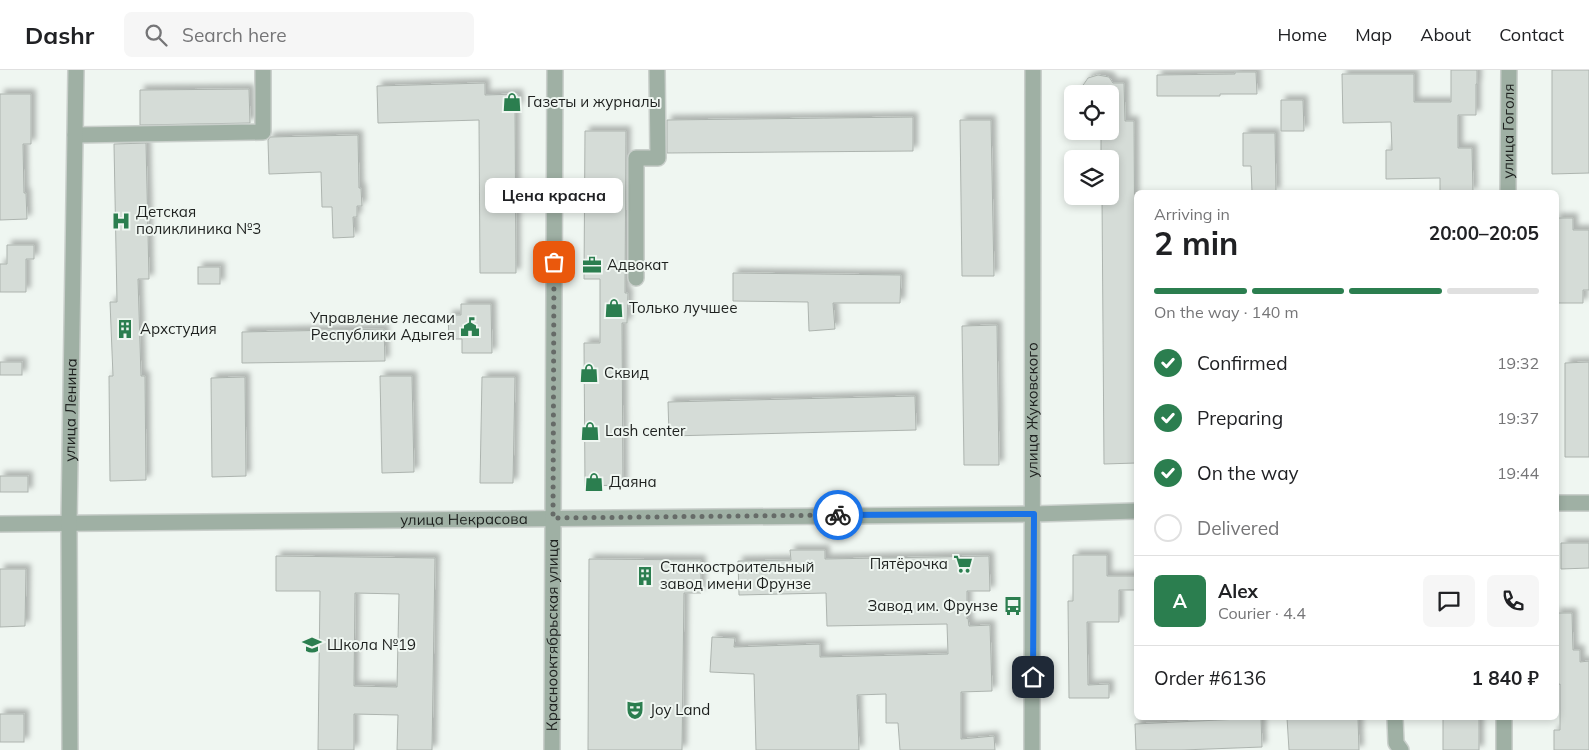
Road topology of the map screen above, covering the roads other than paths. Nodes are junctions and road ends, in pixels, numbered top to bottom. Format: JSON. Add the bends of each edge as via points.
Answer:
{"nodes":[{"id":1,"x":76,"y":70,"type":"edge"},
{"id":2,"x":263,"y":70,"type":"edge"},
{"id":3,"x":555,"y":70,"type":"edge"},
{"id":4,"x":657,"y":70,"type":"edge"},
{"id":5,"x":1033,"y":70,"type":"edge"},
{"id":6,"x":1509,"y":70,"type":"edge"},
{"id":7,"x":74,"y":135,"type":"junction"},
{"id":8,"x":1508,"y":190,"type":"edge"},
{"id":9,"x":636,"y":278,"type":"dead end"},
{"id":10,"x":1589,"y":502,"type":"edge"},
{"id":11,"x":1559,"y":503,"type":"edge"},
{"id":12,"x":1134,"y":511,"type":"edge"},
{"id":13,"x":1034,"y":514,"type":"junction"},
{"id":14,"x":553,"y":518,"type":"junction"},
{"id":15,"x":0,"y":524,"type":"edge"},
{"id":16,"x":69,"y":524,"type":"junction"},
{"id":17,"x":1395,"y":720,"type":"edge"},
{"id":18,"x":1504,"y":720,"type":"edge"},
{"id":19,"x":70,"y":750,"type":"edge"},
{"id":20,"x":552,"y":750,"type":"edge"},
{"id":21,"x":1032,"y":750,"type":"edge"},
{"id":22,"x":1401,"y":750,"type":"edge"},
{"id":23,"x":1504,"y":750,"type":"edge"}],
"edges":[{"from":1,"to":7,"type":"street","name":"улица Ленина"},
{"from":2,"to":7,"type":"street","via":[[264,132]]},
{"from":3,"to":14,"type":"street","name":"Краснооктябрьская улица"},
{"from":4,"to":9,"type":"street","via":[[658,158],[636,158]]},
{"from":5,"to":13,"type":"street","name":"улица Жуковского"},
{"from":6,"to":8,"type":"street","name":"улица Гоголя"},
{"from":7,"to":16,"type":"street","name":"улица Ленина"},
{"from":10,"to":11,"type":"street"},
{"from":12,"to":13,"type":"street","name":"улица Некрасова"},
{"from":13,"to":14,"type":"street","name":"улица Некрасова"},
{"from":13,"to":21,"type":"street","name":"улица Жуковского"},
{"from":14,"to":16,"type":"street","name":"улица Некрасова"},
{"from":14,"to":20,"type":"street","name":"Краснооктябрьская улица"},
{"from":15,"to":16,"type":"street","name":"улица Некрасова"},
{"from":16,"to":19,"type":"street","name":"улица Ленина"},
{"from":17,"to":22,"type":"street","via":[[1396,743]]},
{"from":18,"to":23,"type":"street"}]}
